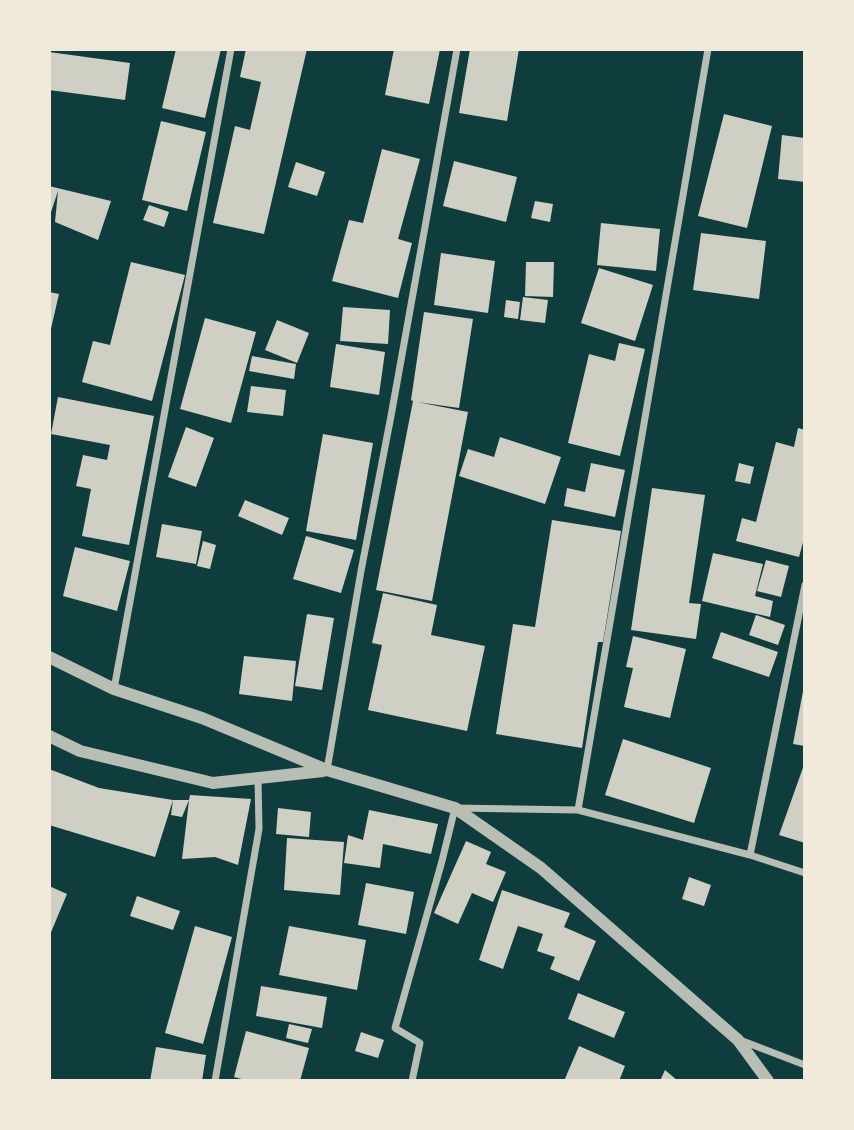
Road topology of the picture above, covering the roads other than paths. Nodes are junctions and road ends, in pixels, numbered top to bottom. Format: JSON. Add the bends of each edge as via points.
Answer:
{"nodes":[{"id":1,"x":231,"y":49,"type":"edge"},
{"id":2,"x":457,"y":49,"type":"edge"},
{"id":3,"x":708,"y":49,"type":"edge"},
{"id":4,"x":805,"y":585,"type":"edge"},
{"id":5,"x":49,"y":657,"type":"edge"},
{"id":6,"x":114,"y":689,"type":"junction"},
{"id":7,"x":49,"y":736,"type":"edge"},
{"id":8,"x":327,"y":770,"type":"junction"},
{"id":9,"x":258,"y":778,"type":"junction"},
{"id":10,"x":454,"y":808,"type":"junction"},
{"id":11,"x":578,"y":810,"type":"junction"},
{"id":12,"x":750,"y":855,"type":"junction"},
{"id":13,"x":805,"y":873,"type":"edge"},
{"id":14,"x":738,"y":1040,"type":"junction"},
{"id":15,"x":805,"y":1065,"type":"edge"},
{"id":16,"x":215,"y":1081,"type":"edge"},
{"id":17,"x":412,"y":1081,"type":"edge"},
{"id":18,"x":768,"y":1081,"type":"edge"}],
"edges":[{"from":1,"to":6,"type":"street"},
{"from":2,"to":8,"type":"street"},
{"from":3,"to":11,"type":"street"},
{"from":4,"to":12,"type":"street"},
{"from":5,"to":6,"type":"street"},
{"from":6,"to":8,"type":"street","via":[[202,718]]},
{"from":7,"to":9,"type":"street","via":[[80,751],[213,783]]},
{"from":8,"to":9,"type":"street"},
{"from":8,"to":10,"type":"street"},
{"from":9,"to":16,"type":"street","via":[[259,829]]},
{"from":10,"to":11,"type":"street"},
{"from":10,"to":14,"type":"street","via":[[541,868]]},
{"from":10,"to":17,"type":"street","via":[[395,1028],[420,1043]]},
{"from":11,"to":12,"type":"street"},
{"from":12,"to":13,"type":"street"},
{"from":14,"to":15,"type":"street"},
{"from":14,"to":18,"type":"street"}]}
